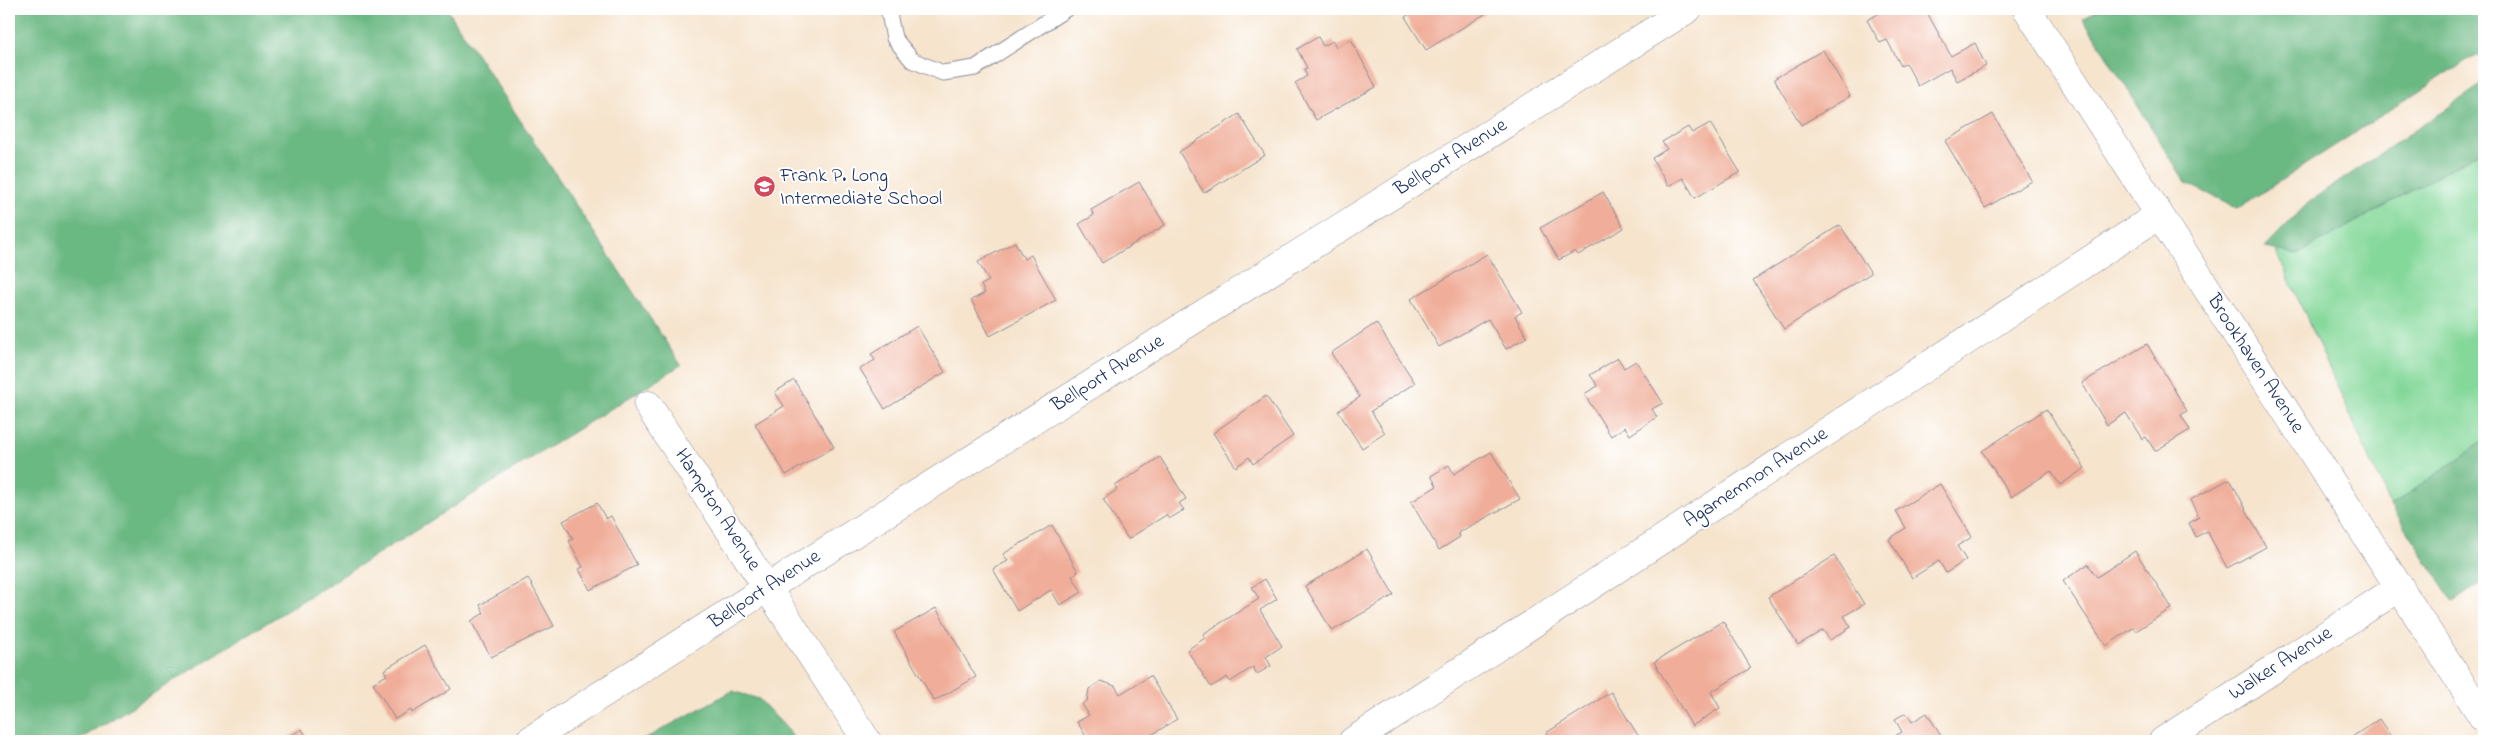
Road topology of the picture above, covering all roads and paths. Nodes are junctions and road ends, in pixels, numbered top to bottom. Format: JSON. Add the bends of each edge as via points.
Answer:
{"nodes":[{"id":1,"x":888,"y":9,"type":"edge"},
{"id":2,"x":1066,"y":9,"type":"edge"},
{"id":3,"x":1688,"y":9,"type":"edge"},
{"id":4,"x":2027,"y":9,"type":"edge"},
{"id":5,"x":2159,"y":215,"type":"junction"},
{"id":6,"x":648,"y":405,"type":"dead end"},
{"id":7,"x":2400,"y":587,"type":"junction"},
{"id":8,"x":767,"y":588,"type":"junction"},
{"id":9,"x":2484,"y":719,"type":"edge"},
{"id":10,"x":529,"y":741,"type":"edge"},
{"id":11,"x":867,"y":741,"type":"edge"},
{"id":12,"x":1353,"y":741,"type":"edge"},
{"id":13,"x":2163,"y":741,"type":"edge"}],
"edges":[{"from":1,"to":2,"type":"lane","via":[[894,38],[912,60],[943,73],[974,68]]},
{"from":3,"to":8,"type":"street","name":"Bellport Avenue"},
{"from":4,"to":5,"type":"street","name":"Brookhaven Avenue"},
{"from":5,"to":7,"type":"street","name":"Brookhaven Avenue"},
{"from":5,"to":12,"type":"street","name":"Agamemnon Avenue"},
{"from":6,"to":8,"type":"street","name":"Hampton Avenue"},
{"from":7,"to":9,"type":"street","name":"Brookhaven Avenue"},
{"from":7,"to":13,"type":"street","name":"Walker Avenue"},
{"from":8,"to":10,"type":"street","name":"Bellport Avenue"},
{"from":8,"to":11,"type":"street","name":"Hampton Avenue"}]}
